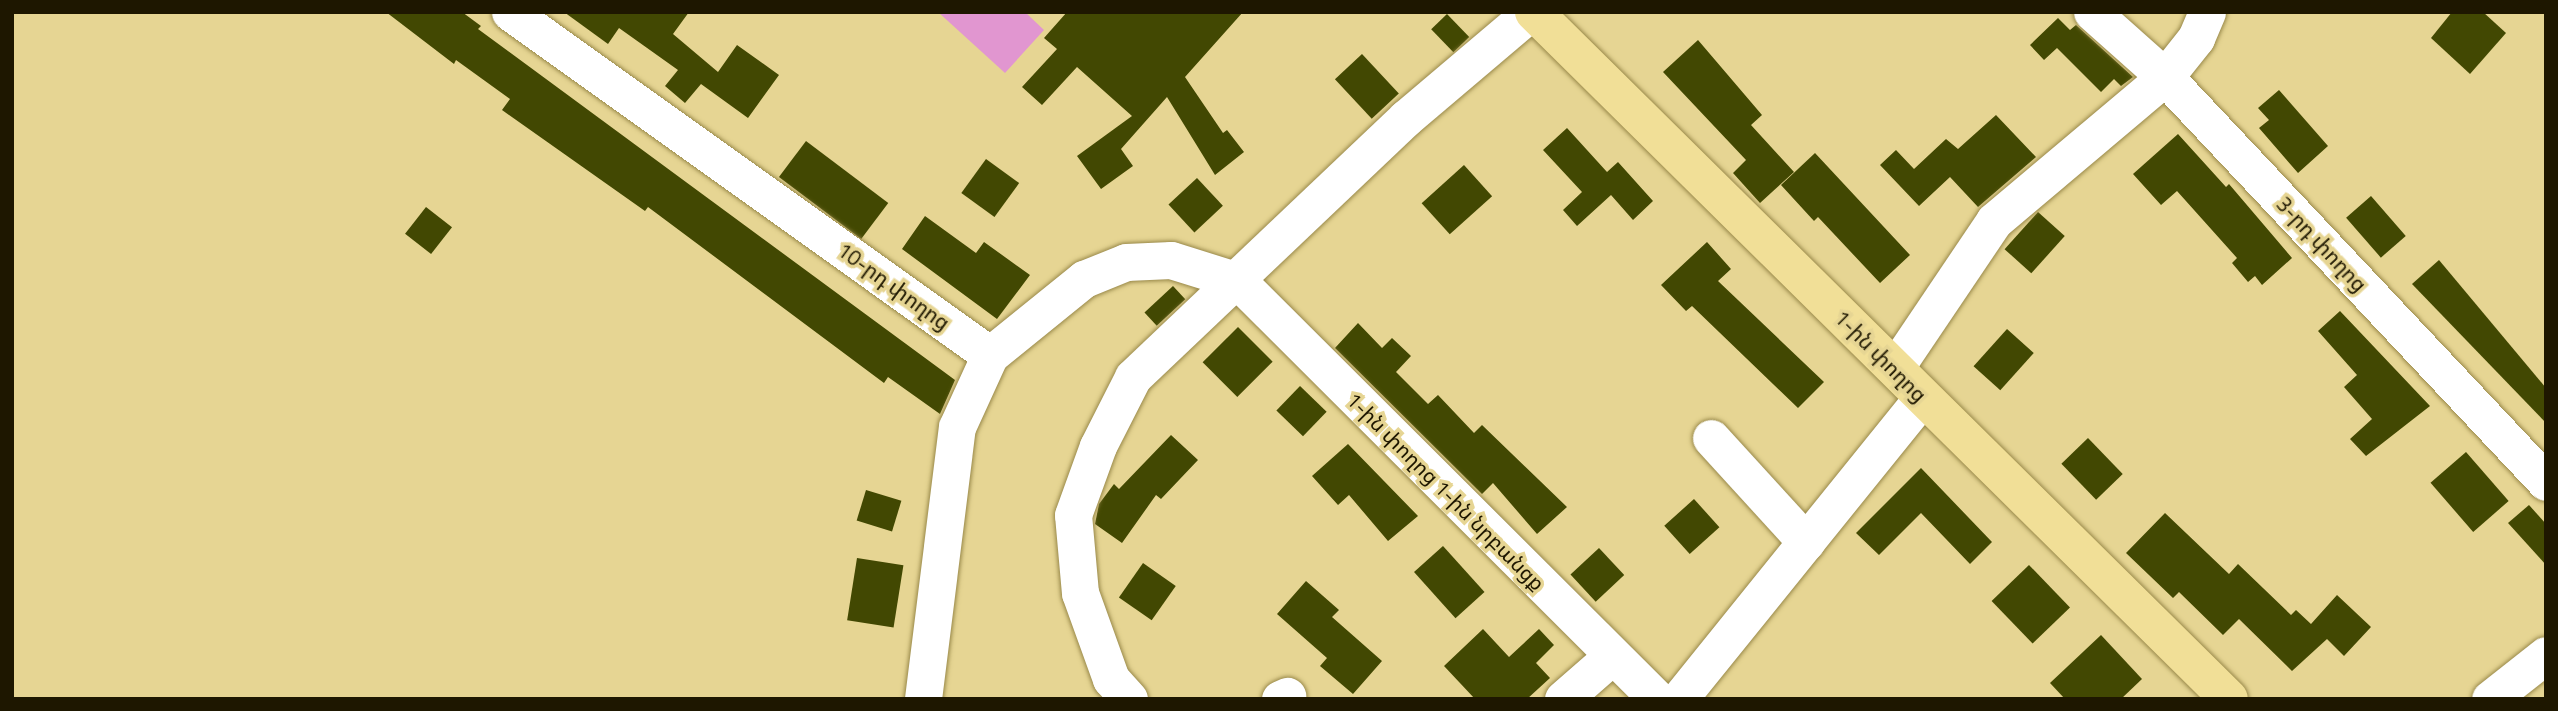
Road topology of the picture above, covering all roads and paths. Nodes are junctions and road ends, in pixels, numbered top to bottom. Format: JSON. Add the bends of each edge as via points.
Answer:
{"nodes":[{"id":1,"x":510,"y":12,"type":"edge"},
{"id":2,"x":1533,"y":12,"type":"edge"},
{"id":3,"x":2092,"y":12,"type":"edge"},
{"id":4,"x":2207,"y":12,"type":"edge"},
{"id":5,"x":2165,"y":77,"type":"junction"},
{"id":6,"x":1238,"y":281,"type":"junction"},
{"id":7,"x":990,"y":355,"type":"junction"},
{"id":8,"x":1895,"y":368,"type":"junction"},
{"id":9,"x":1923,"y":397,"type":"junction"},
{"id":10,"x":1711,"y":438,"type":"dead end"},
{"id":11,"x":2546,"y":482,"type":"edge"},
{"id":12,"x":1806,"y":542,"type":"junction"},
{"id":13,"x":2546,"y":655,"type":"edge"},
{"id":14,"x":1611,"y":657,"type":"junction"},
{"id":15,"x":923,"y":699,"type":"edge"},
{"id":16,"x":1129,"y":699,"type":"edge"},
{"id":17,"x":1563,"y":699,"type":"edge"},
{"id":18,"x":1657,"y":699,"type":"edge"},
{"id":19,"x":1679,"y":699,"type":"edge"},
{"id":20,"x":2229,"y":699,"type":"edge"},
{"id":21,"x":2490,"y":699,"type":"edge"}],
"edges":[{"from":1,"to":7,"type":"street","name":"10-րդ փողոց"},
{"from":2,"to":6,"type":"street","via":[[1406,118]]},
{"from":2,"to":8,"type":"main road","name":"1-ին փողոց"},
{"from":3,"to":5,"type":"street","name":"3-րդ փողոց"},
{"from":4,"to":5,"type":"street","via":[[2196,38]]},
{"from":5,"to":8,"type":"street","via":[[1994,221]]},
{"from":5,"to":11,"type":"street","name":"3-րդ փողոց"},
{"from":6,"to":7,"type":"street","via":[[1171,260],[1126,262],[1084,279]]},
{"from":6,"to":14,"type":"street","name":"1-ին փողոց 1-ին նրբանցք"},
{"from":6,"to":16,"type":"street","via":[[1133,377],[1097,446],[1073,515],[1080,593],[1111,680]]},
{"from":7,"to":15,"type":"street","via":[[957,426]]},
{"from":8,"to":9,"type":"main road","name":"1-ին փողոց"},
{"from":9,"to":12,"type":"street"},
{"from":9,"to":20,"type":"main road","name":"1-ին փողոց"},
{"from":10,"to":12,"type":"street"},
{"from":12,"to":19,"type":"street"},
{"from":13,"to":21,"type":"street"},
{"from":14,"to":17,"type":"street"},
{"from":14,"to":18,"type":"street","name":"1-ին փողոց 1-ին նրբանցք"}]}
